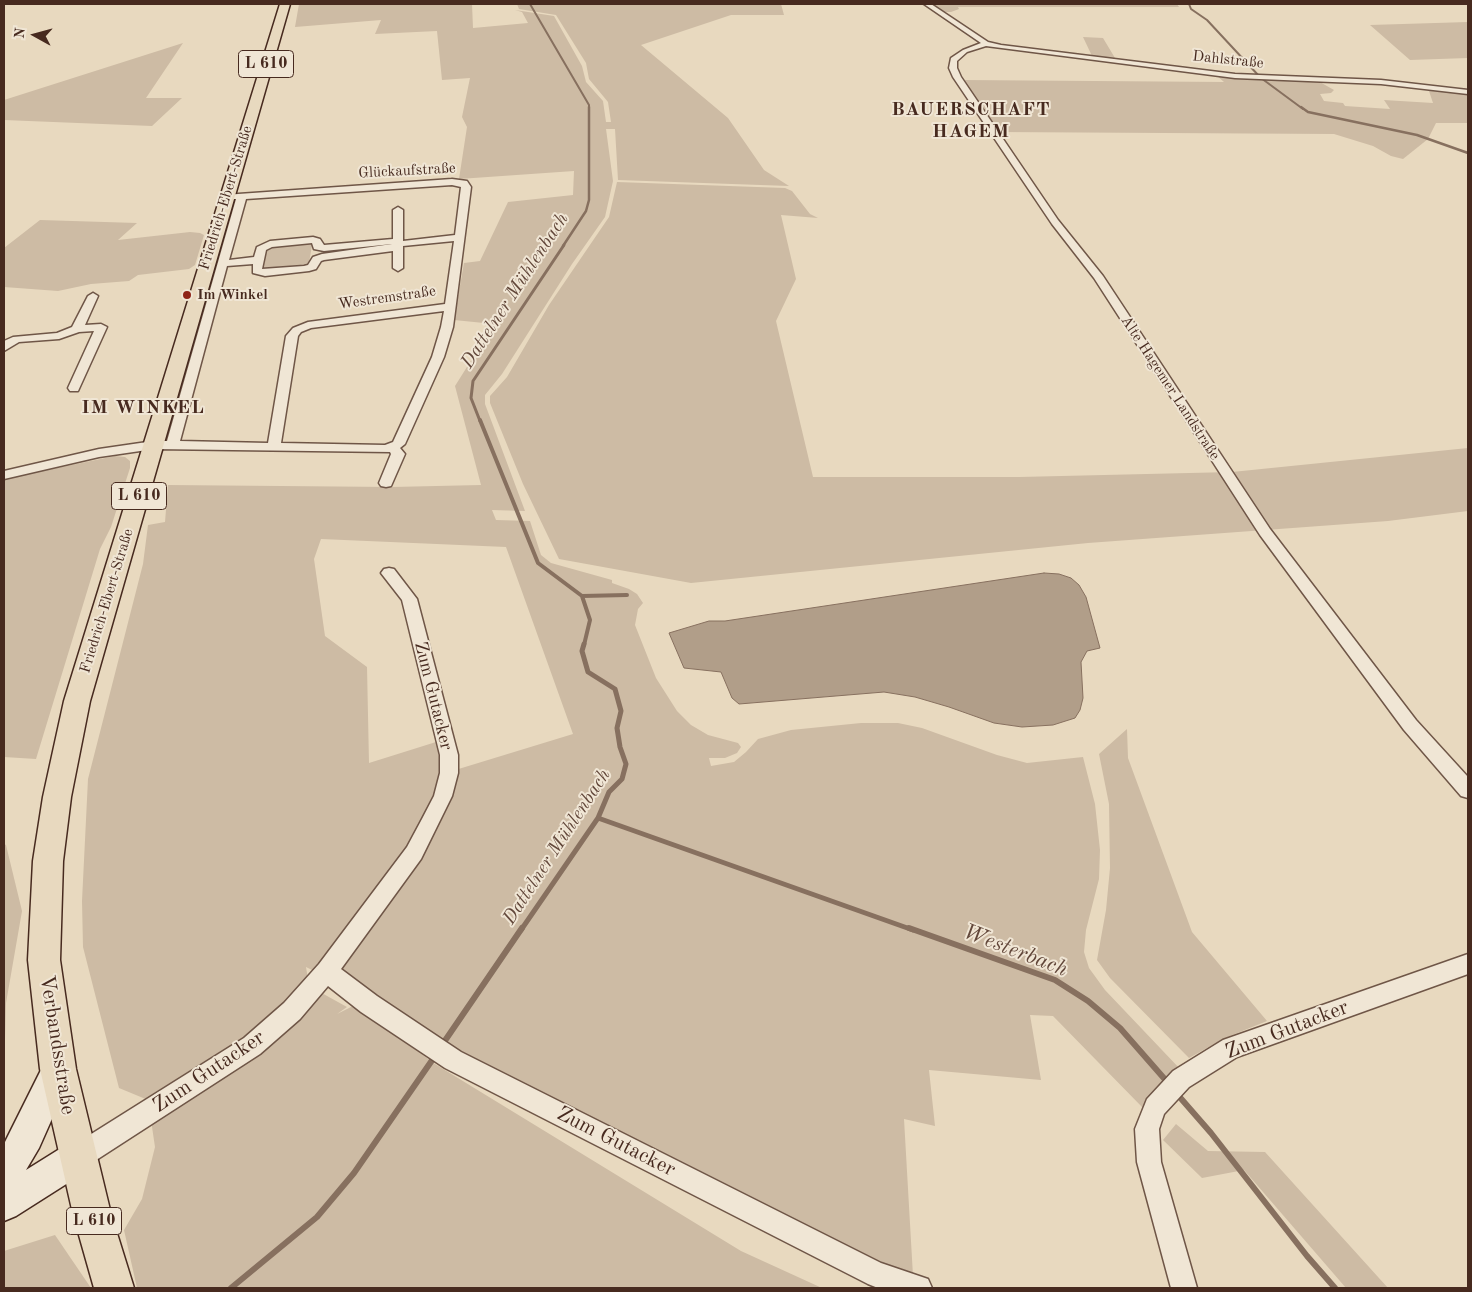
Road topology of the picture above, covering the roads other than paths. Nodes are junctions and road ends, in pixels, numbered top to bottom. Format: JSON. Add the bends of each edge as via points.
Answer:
{"nodes":[{"id":1,"x":285,"y":4,"type":"edge"},
{"id":2,"x":927,"y":4,"type":"edge"},
{"id":3,"x":986,"y":44,"type":"junction"},
{"id":4,"x":1468,"y":92,"type":"edge"},
{"id":5,"x":235,"y":197,"type":"junction"},
{"id":6,"x":398,"y":210,"type":"dead end"},
{"id":7,"x":458,"y":238,"type":"junction"},
{"id":8,"x":398,"y":244,"type":"junction"},
{"id":9,"x":258,"y":260,"type":"junction"},
{"id":10,"x":222,"y":264,"type":"junction"},
{"id":11,"x":398,"y":268,"type":"dead end"},
{"id":12,"x":93,"y":296,"type":"dead end"},
{"id":13,"x":449,"y":307,"type":"junction"},
{"id":14,"x":77,"y":329,"type":"junction"},
{"id":15,"x":9,"y":342,"type":"edge"},
{"id":16,"x":74,"y":388,"type":"dead end"},
{"id":17,"x":163,"y":445,"type":"junction"},
{"id":18,"x":274,"y":446,"type":"junction"},
{"id":19,"x":393,"y":447,"type":"junction"},
{"id":20,"x":4,"y":476,"type":"edge"},
{"id":21,"x":386,"y":483,"type":"dead end"},
{"id":22,"x":389,"y":573,"type":"dead end"},
{"id":23,"x":1468,"y":790,"type":"edge"},
{"id":24,"x":57,"y":797,"type":"joint"},
{"id":25,"x":1468,"y":964,"type":"edge"},
{"id":26,"x":327,"y":970,"type":"junction"},
{"id":27,"x":58,"y":1070,"type":"junction"},
{"id":28,"x":1181,"y":1079,"type":"joint"},
{"id":29,"x":78,"y":1157,"type":"junction"},
{"id":30,"x":4,"y":1177,"type":"edge"},
{"id":31,"x":4,"y":1204,"type":"edge"},
{"id":32,"x":114,"y":1288,"type":"edge"},
{"id":33,"x":919,"y":1288,"type":"edge"},
{"id":34,"x":1184,"y":1288,"type":"edge"}],
"edges":[{"from":1,"to":5,"type":"main road","name":"Friedrich-Ebert-Straße","number":"L 610"},
{"from":2,"to":3,"type":"street"},
{"from":3,"to":4,"type":"street","name":"Dahlstraße","via":[[1235,76],[1381,82]]},
{"from":3,"to":23,"type":"street","name":"Alte Hagemer Landstraße","via":[[965,51],[954,60],[957,77],[1054,222],[1098,276],[1265,532],[1410,724]]},
{"from":5,"to":7,"type":"street","name":"Glückaufstraße","via":[[464,183]]},
{"from":5,"to":10,"type":"street","name":"Friedrich-Ebert-Straße"},
{"from":5,"to":17,"type":"main road","name":"Friedrich-Ebert-Straße","number":"L 610"},
{"from":6,"to":8,"type":"street"},
{"from":7,"to":8,"type":"street"},
{"from":7,"to":13,"type":"street","name":"Glückaufstraße"},
{"from":8,"to":9,"type":"street","via":[[389,241],[324,248],[318,247],[313,240],[270,244],[261,249]]},
{"from":8,"to":9,"type":"street","via":[[390,249],[324,256],[308,268],[265,273],[256,271]]},
{"from":8,"to":11,"type":"street"},
{"from":9,"to":10,"type":"street"},
{"from":10,"to":17,"type":"street","name":"Friedrich-Ebert-Straße","via":[[177,434]]},
{"from":12,"to":14,"type":"street"},
{"from":13,"to":18,"type":"street","name":"Westremstraße","via":[[308,325],[298,330],[292,336]]},
{"from":13,"to":19,"type":"street","name":"Westremstraße","via":[[438,357],[401,439]]},
{"from":14,"to":15,"type":"street","via":[[59,336]]},
{"from":14,"to":16,"type":"street","via":[[101,327]]},
{"from":17,"to":18,"type":"street"},
{"from":17,"to":20,"type":"street","via":[[99,452]]},
{"from":17,"to":24,"type":"main road","name":"Friedrich-Ebert-Straße","number":"L 610","via":[[77,701]]},
{"from":18,"to":19,"type":"street"},
{"from":19,"to":21,"type":"street","via":[[398,454]]},
{"from":22,"to":26,"type":"street","name":"Zum Gutacker","via":[[409,599],[449,755],[448,773],[443,796],[414,853]]},
{"from":24,"to":27,"type":"main road","name":"Verbandsstraße","number":"L 610","via":[[48,861],[44,960]]},
{"from":25,"to":28,"type":"street","name":"Zum Gutacker","via":[[1230,1048]]},
{"from":26,"to":29,"type":"street","name":"Zum Gutacker","via":[[292,1011],[252,1046]]},
{"from":26,"to":33,"type":"street","name":"Zum Gutacker","via":[[370,1004],[453,1060],[877,1275]]},
{"from":27,"to":29,"type":"main road","name":"Verbandsstraße","number":"L 610"},
{"from":27,"to":30,"type":"street"},
{"from":28,"to":34,"type":"street","name":"Zum Gutacker","via":[[1155,1107],[1147,1129],[1149,1162]]},
{"from":29,"to":31,"type":"street"},
{"from":29,"to":32,"type":"main road","name":"Verbandsstraße","number":"L 610"}]}
